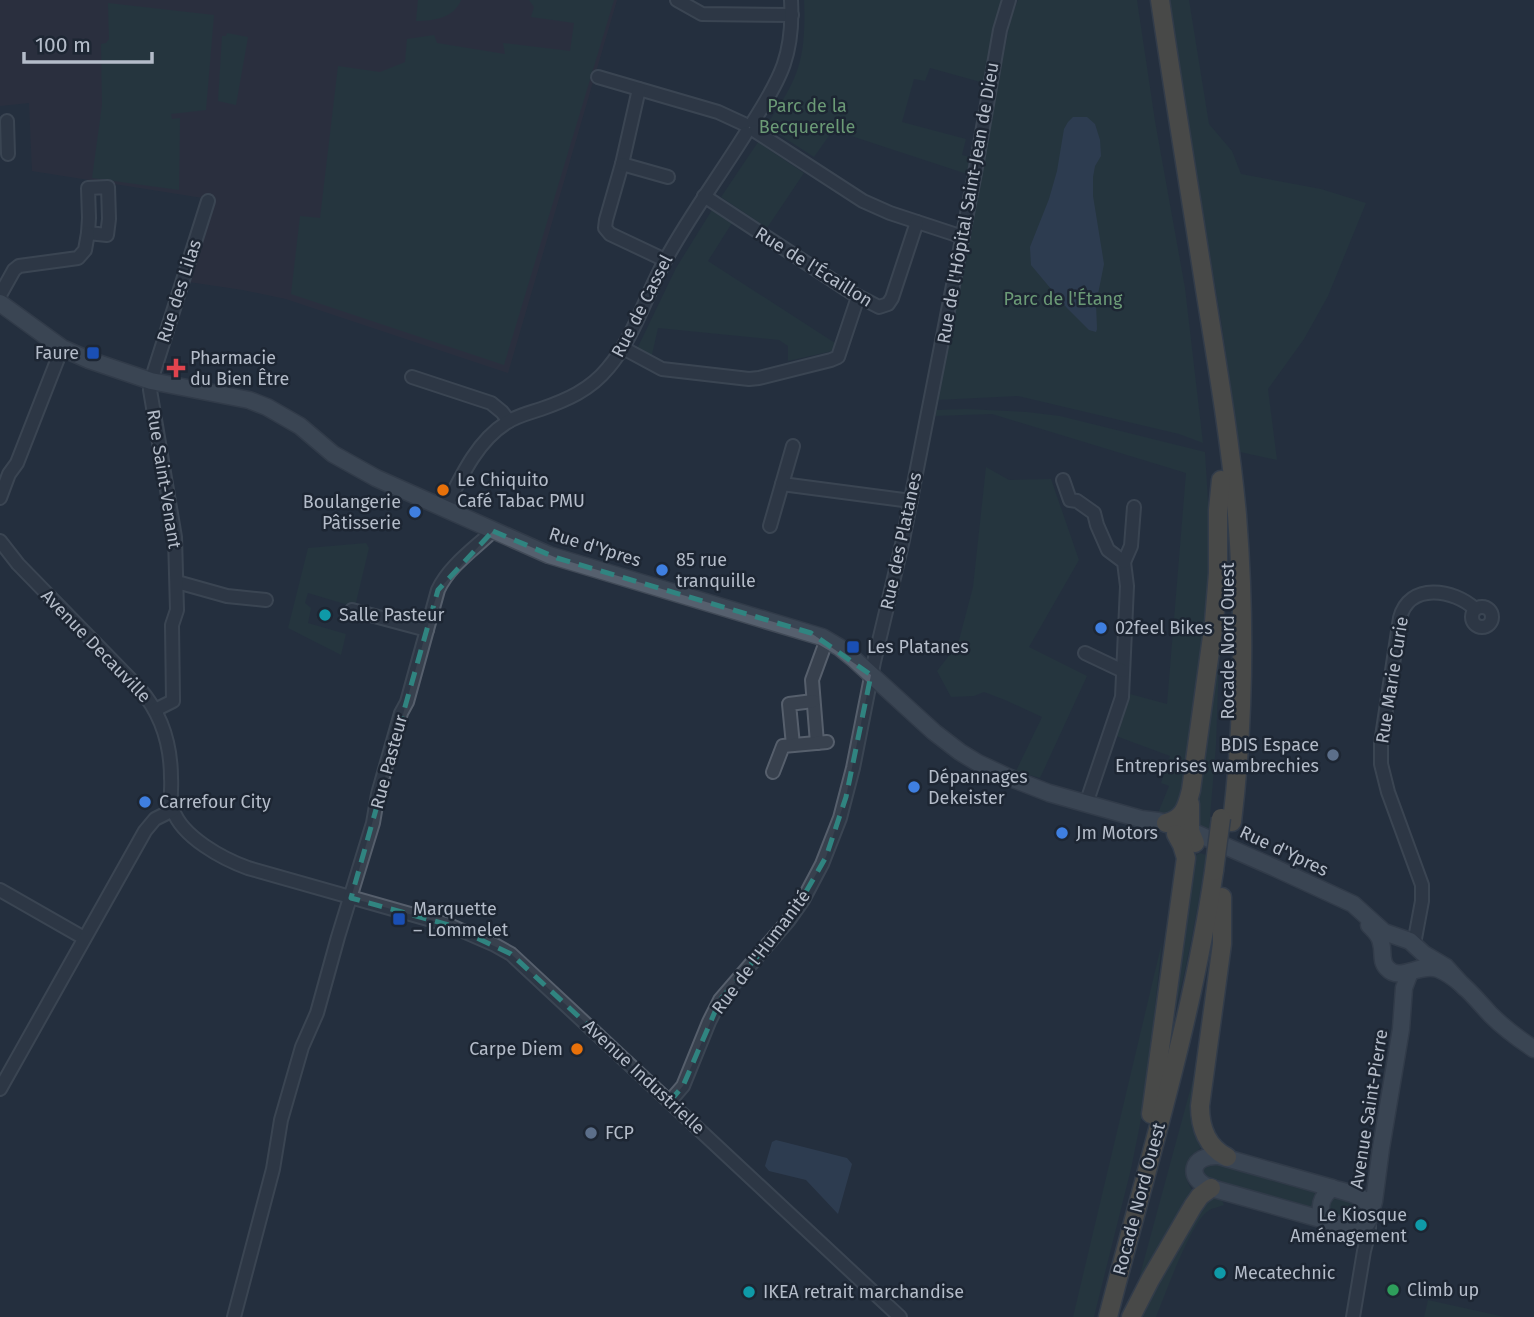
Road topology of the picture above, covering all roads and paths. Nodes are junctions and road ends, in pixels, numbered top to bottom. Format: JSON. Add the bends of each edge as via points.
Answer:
{"nodes":[{"id":1,"x":677,"y":0,"type":"edge"},
{"id":2,"x":791,"y":0,"type":"edge"},
{"id":3,"x":1009,"y":0,"type":"edge"},
{"id":4,"x":1148,"y":0,"type":"edge"},
{"id":5,"x":1160,"y":0,"type":"edge"},
{"id":6,"x":792,"y":15,"type":"junction"},
{"id":7,"x":598,"y":77,"type":"dead end"},
{"id":8,"x":639,"y":89,"type":"junction"},
{"id":9,"x":8,"y":121,"type":"dead end"},
{"id":10,"x":750,"y":128,"type":"junction"},
{"id":11,"x":4,"y":140,"type":"edge"},
{"id":12,"x":8,"y":154,"type":"dead end"},
{"id":13,"x":622,"y":164,"type":"junction"},
{"id":14,"x":668,"y":177,"type":"dead end"},
{"id":15,"x":704,"y":196,"type":"junction"},
{"id":16,"x":208,"y":201,"type":"dead end"},
{"id":17,"x":917,"y":222,"type":"junction"},
{"id":18,"x":88,"y":233,"type":"dead end"},
{"id":19,"x":963,"y":237,"type":"junction"},
{"id":20,"x":665,"y":260,"type":"junction"},
{"id":21,"x":0,"y":295,"type":"edge"},
{"id":22,"x":858,"y":297,"type":"junction"},
{"id":23,"x":0,"y":305,"type":"edge"},
{"id":24,"x":62,"y":348,"type":"junction"},
{"id":25,"x":623,"y":348,"type":"junction"},
{"id":26,"x":412,"y":377,"type":"dead end"},
{"id":27,"x":151,"y":381,"type":"junction"},
{"id":28,"x":929,"y":406,"type":"joint"},
{"id":29,"x":509,"y":421,"type":"junction"},
{"id":30,"x":1221,"y":434,"type":"junction"},
{"id":31,"x":793,"y":446,"type":"dead end"},
{"id":32,"x":1224,"y":476,"type":"junction"},
{"id":33,"x":1063,"y":480,"type":"dead end"},
{"id":34,"x":782,"y":484,"type":"junction"},
{"id":35,"x":0,"y":498,"type":"edge"},
{"id":36,"x":911,"y":500,"type":"junction"},
{"id":37,"x":1134,"y":507,"type":"dead end"},
{"id":38,"x":445,"y":509,"type":"junction"},
{"id":39,"x":770,"y":526,"type":"dead end"},
{"id":40,"x":493,"y":531,"type":"junction"},
{"id":41,"x":0,"y":541,"type":"edge"},
{"id":42,"x":1124,"y":562,"type":"junction"},
{"id":43,"x":177,"y":582,"type":"junction"},
{"id":44,"x":266,"y":600,"type":"dead end"},
{"id":45,"x":1475,"y":609,"type":"dead end"},
{"id":46,"x":352,"y":610,"type":"dead end"},
{"id":47,"x":427,"y":631,"type":"junction"},
{"id":48,"x":827,"y":639,"type":"junction"},
{"id":49,"x":1085,"y":653,"type":"dead end"},
{"id":50,"x":1123,"y":671,"type":"junction"},
{"id":51,"x":872,"y":675,"type":"junction"},
{"id":52,"x":813,"y":701,"type":"junction"},
{"id":53,"x":155,"y":710,"type":"junction"},
{"id":54,"x":793,"y":746,"type":"junction"},
{"id":55,"x":773,"y":772,"type":"dead end"},
{"id":56,"x":1086,"y":804,"type":"junction"},
{"id":57,"x":173,"y":810,"type":"junction"},
{"id":58,"x":1188,"y":839,"type":"junction"},
{"id":59,"x":1220,"y":872,"type":"junction"},
{"id":60,"x":0,"y":890,"type":"edge"},
{"id":61,"x":1222,"y":897,"type":"junction"},
{"id":62,"x":351,"y":898,"type":"junction"},
{"id":63,"x":84,"y":938,"type":"junction"},
{"id":64,"x":1408,"y":941,"type":"junction"},
{"id":65,"x":1385,"y":961,"type":"junction"},
{"id":66,"x":1410,"y":971,"type":"junction"},
{"id":67,"x":1465,"y":988,"type":"junction"},
{"id":68,"x":1402,"y":1014,"type":"junction"},
{"id":69,"x":1534,"y":1049,"type":"edge"},
{"id":70,"x":0,"y":1089,"type":"edge"},
{"id":71,"x":670,"y":1101,"type":"junction"},
{"id":72,"x":1227,"y":1157,"type":"junction"},
{"id":73,"x":1378,"y":1167,"type":"junction"},
{"id":74,"x":1211,"y":1188,"type":"junction"},
{"id":75,"x":1332,"y":1188,"type":"junction"},
{"id":76,"x":1357,"y":1195,"type":"junction"},
{"id":77,"x":1135,"y":1214,"type":"junction"},
{"id":78,"x":1370,"y":1214,"type":"junction"},
{"id":79,"x":1325,"y":1220,"type":"junction"},
{"id":80,"x":1349,"y":1227,"type":"junction"},
{"id":81,"x":1364,"y":1251,"type":"junction"},
{"id":82,"x":234,"y":1317,"type":"edge"},
{"id":83,"x":900,"y":1317,"type":"edge"},
{"id":84,"x":1108,"y":1317,"type":"edge"},
{"id":85,"x":1119,"y":1317,"type":"edge"},
{"id":86,"x":1131,"y":1317,"type":"edge"},
{"id":87,"x":1353,"y":1317,"type":"edge"}],
"edges":[{"from":1,"to":6,"type":"street","via":[[707,15]]},
{"from":2,"to":6,"type":"street","name":"Rue de Cassel"},
{"from":3,"to":19,"type":"street","name":"Rue de l'Hôpital Saint-Jean de Dieu"},
{"from":4,"to":30,"type":"highway","name":"Rocade Nord Ouest"},
{"from":5,"to":30,"type":"highway","name":"Rocade Nord Ouest","via":[[1222,391]]},
{"from":6,"to":10,"type":"street","name":"Rue de Cassel","via":[[785,66]]},
{"from":7,"to":8,"type":"street"},
{"from":8,"to":10,"type":"street","via":[[718,112]]},
{"from":8,"to":13,"type":"street"},
{"from":9,"to":11,"type":"street"},
{"from":10,"to":15,"type":"street","name":"Rue de Cassel"},
{"from":10,"to":17,"type":"street","via":[[855,196]]},
{"from":11,"to":12,"type":"street"},
{"from":13,"to":14,"type":"street"},
{"from":13,"to":20,"type":"street","via":[[606,220],[607,232]]},
{"from":15,"to":20,"type":"street","name":"Rue de Cassel"},
{"from":15,"to":22,"type":"street","name":"Rue de l'Écaillon"},
{"from":16,"to":27,"type":"street","name":"Rue des Lilas"},
{"from":17,"to":19,"type":"street"},
{"from":17,"to":22,"type":"street","name":"Rue de l'Écaillon","via":[[888,304],[879,307]]},
{"from":18,"to":21,"type":"street","via":[[85,250],[78,258],[19,266]]},
{"from":19,"to":28,"type":"street","name":"Rue de l'Hôpital Saint-Jean de Dieu"},
{"from":20,"to":25,"type":"street","name":"Rue de Cassel"},
{"from":22,"to":25,"type":"street","via":[[838,357],[754,379],[662,369]]},
{"from":23,"to":24,"type":"main road","name":"Rue d'Ypres"},
{"from":24,"to":27,"type":"main road","name":"Rue d'Ypres"},
{"from":24,"to":35,"type":"street"},
{"from":25,"to":29,"type":"street","name":"Rue de Cassel","via":[[583,391]]},
{"from":26,"to":29,"type":"street","via":[[491,403]]},
{"from":27,"to":38,"type":"main road","name":"Rue d'Ypres","via":[[267,407],[357,468]]},
{"from":27,"to":43,"type":"street","name":"Rue Saint-Venant","via":[[176,537]]},
{"from":28,"to":36,"type":"street","name":"Rue des Platanes"},
{"from":29,"to":38,"type":"street","name":"Rue de Cassel","via":[[469,464]]},
{"from":30,"to":32,"type":"highway","name":"Rocade Nord Ouest"},
{"from":31,"to":34,"type":"street"},
{"from":32,"to":58,"type":"highway","via":[[1218,510],[1214,622]]},
{"from":32,"to":59,"type":"highway","name":"Rocade Nord Ouest","via":[[1240,564],[1242,665],[1239,748]]},
{"from":33,"to":42,"type":"street","via":[[1070,500],[1094,513],[1108,550]]},
{"from":34,"to":36,"type":"street"},
{"from":34,"to":39,"type":"street"},
{"from":36,"to":51,"type":"street","name":"Rue des Platanes"},
{"from":37,"to":42,"type":"street","via":[[1131,545]]},
{"from":38,"to":40,"type":"main road","name":"Rue d'Ypres"},
{"from":40,"to":47,"type":"street","name":"Rue Pasteur","via":[[442,582]]},
{"from":40,"to":48,"type":"main road","name":"Rue d'Ypres","via":[[557,558]]},
{"from":41,"to":53,"type":"street","name":"Avenue Decauville"},
{"from":42,"to":50,"type":"street"},
{"from":43,"to":44,"type":"street","via":[[227,596]]},
{"from":43,"to":53,"type":"street","name":"Rue Saint-Venant","via":[[177,613],[172,625],[178,703]]},
{"from":45,"to":64,"type":"street","name":"Rue Marie Curie","via":[[1455,595],[1427,593],[1409,602],[1400,618],[1381,764],[1421,879],[1421,911]]},
{"from":46,"to":47,"type":"street"},
{"from":47,"to":62,"type":"street","name":"Rue Pasteur"},
{"from":48,"to":51,"type":"main road","name":"Rue d'Ypres"},
{"from":48,"to":52,"type":"street","via":[[813,675]]},
{"from":49,"to":50,"type":"street"},
{"from":50,"to":56,"type":"street","via":[[1122,697]]},
{"from":51,"to":56,"type":"main road","name":"Rue d'Ypres","via":[[946,741],[978,763]]},
{"from":51,"to":71,"type":"street","name":"Rue de l'Humanité","via":[[844,803],[822,864],[792,916],[720,1000],[683,1086]]},
{"from":52,"to":54,"type":"street","via":[[789,704]]},
{"from":52,"to":54,"type":"street","via":[[822,743]]},
{"from":53,"to":57,"type":"street","name":"Avenue Decauville","via":[[167,744]]},
{"from":54,"to":55,"type":"street","via":[[783,747]]},
{"from":56,"to":58,"type":"main road","name":"Rue d'Ypres","via":[[1141,818]]},
{"from":57,"to":62,"type":"street","via":[[197,839],[231,862]]},
{"from":57,"to":63,"type":"street","via":[[155,819],[145,831]]},
{"from":58,"to":64,"type":"main road","name":"Rue d'Ypres","via":[[1348,902],[1384,932]]},
{"from":58,"to":65,"type":"main road","name":"Rue d'Ypres","via":[[1361,920],[1377,933]]},
{"from":58,"to":77,"type":"highway"},
{"from":59,"to":61,"type":"highway","name":"Rocade Nord Ouest"},
{"from":59,"to":77,"type":"highway","name":"Rocade Nord Ouest"},
{"from":60,"to":63,"type":"street"},
{"from":61,"to":72,"type":"highway","via":[[1222,944],[1200,1106],[1208,1141]]},
{"from":61,"to":85,"type":"highway","name":"Rocade Nord Ouest","via":[[1203,997]]},
{"from":62,"to":71,"type":"street","name":"Avenue Industrielle","via":[[449,925],[500,947]]},
{"from":62,"to":82,"type":"street","name":"Rue Pasteur"},
{"from":63,"to":70,"type":"street"},
{"from":64,"to":65,"type":"main road","via":[[1390,941],[1384,948]]},
{"from":64,"to":66,"type":"main road","via":[[1419,953]]},
{"from":64,"to":67,"type":"main road","name":"Rue d'Ypres","via":[[1447,967]]},
{"from":65,"to":66,"type":"main road","via":[[1397,974]]},
{"from":65,"to":68,"type":"main road","name":"Avenue Saint-Pierre","via":[[1397,984]]},
{"from":66,"to":67,"type":"main road","name":"Rue d'Ypres","via":[[1438,969]]},
{"from":66,"to":68,"type":"main road","name":"Avenue Saint-Pierre"},
{"from":67,"to":69,"type":"main road","name":"Rue d'Ypres","via":[[1507,1030]]},
{"from":68,"to":73,"type":"main road","name":"Avenue Saint-Pierre"},
{"from":71,"to":83,"type":"street","name":"Avenue Industrielle"},
{"from":72,"to":74,"type":"main road","via":[[1209,1156],[1196,1164],[1196,1179]]},
{"from":72,"to":75,"type":"main road"},
{"from":73,"to":76,"type":"main road","via":[[1369,1185]]},
{"from":73,"to":78,"type":"main road","name":"Avenue Saint-Pierre"},
{"from":74,"to":79,"type":"main road"},
{"from":74,"to":86,"type":"highway","via":[[1193,1206]]},
{"from":75,"to":76,"type":"main road"},
{"from":75,"to":79,"type":"main road","via":[[1321,1203]]},
{"from":76,"to":78,"type":"main road","via":[[1367,1202]]},
{"from":77,"to":84,"type":"highway","name":"Rocade Nord Ouest"},
{"from":78,"to":80,"type":"main road","via":[[1367,1223]]},
{"from":78,"to":81,"type":"street","name":"Avenue Saint-Pierre"},
{"from":79,"to":80,"type":"main road"},
{"from":80,"to":81,"type":"street","via":[[1361,1237]]},
{"from":81,"to":87,"type":"street","name":"Avenue Saint-Pierre"}]}
